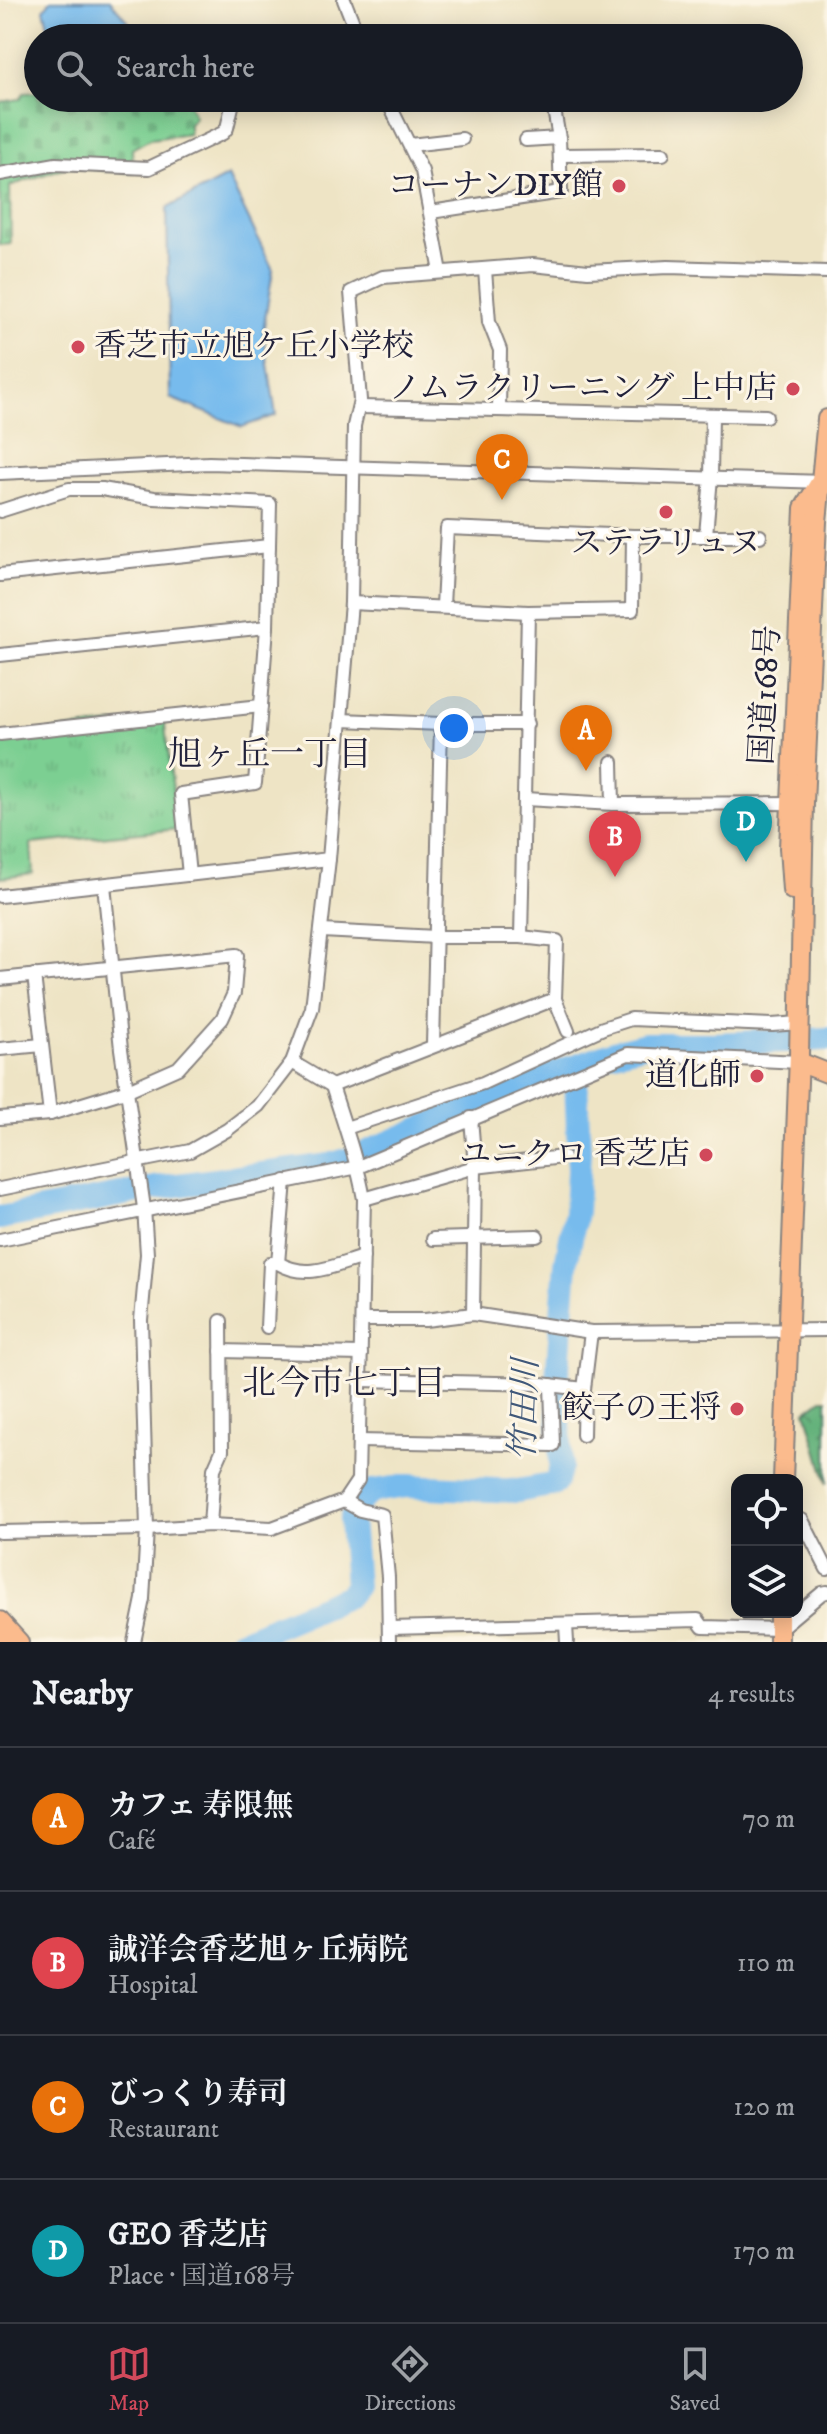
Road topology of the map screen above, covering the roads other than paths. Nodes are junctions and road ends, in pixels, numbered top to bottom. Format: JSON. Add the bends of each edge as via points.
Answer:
{"nodes":[{"id":1,"x":344,"y":0,"type":"edge"},
{"id":2,"x":353,"y":24,"type":"edge"},
{"id":3,"x":231,"y":112,"type":"edge"},
{"id":4,"x":393,"y":112,"type":"edge"},
{"id":5,"x":554,"y":112,"type":"edge"},
{"id":6,"x":559,"y":138,"type":"junction"},
{"id":7,"x":462,"y":139,"type":"dead end"},
{"id":8,"x":526,"y":140,"type":"dead end"},
{"id":9,"x":410,"y":145,"type":"junction"},
{"id":10,"x":663,"y":154,"type":"dead end"},
{"id":11,"x":560,"y":155,"type":"junction"},
{"id":12,"x":0,"y":174,"type":"edge"},
{"id":13,"x":431,"y":212,"type":"junction"},
{"id":14,"x":485,"y":270,"type":"junction"},
{"id":15,"x":441,"y":272,"type":"junction"},
{"id":16,"x":827,"y":272,"type":"edge"},
{"id":17,"x":360,"y":407,"type":"junction"},
{"id":18,"x":499,"y":410,"type":"junction"},
{"id":19,"x":712,"y":415,"type":"junction"},
{"id":20,"x":766,"y":416,"type":"dead end"},
{"id":21,"x":827,"y":419,"type":"edge"},
{"id":22,"x":354,"y":466,"type":"junction"},
{"id":23,"x":0,"y":473,"type":"edge"},
{"id":24,"x":711,"y":477,"type":"junction"},
{"id":25,"x":824,"y":482,"type":"edge"},
{"id":26,"x":0,"y":511,"type":"edge"},
{"id":27,"x":706,"y":535,"type":"junction"},
{"id":28,"x":633,"y":536,"type":"junction"},
{"id":29,"x":760,"y":536,"type":"dead end"},
{"id":30,"x":269,"y":546,"type":"junction"},
{"id":31,"x":0,"y":575,"type":"edge"},
{"id":32,"x":351,"y":603,"type":"junction"},
{"id":33,"x":443,"y":606,"type":"junction"},
{"id":34,"x":528,"y":612,"type":"junction"},
{"id":35,"x":267,"y":627,"type":"junction"},
{"id":36,"x":0,"y":655,"type":"edge"},
{"id":37,"x":261,"y":706,"type":"junction"},
{"id":38,"x":341,"y":720,"type":"junction"},
{"id":39,"x":441,"y":724,"type":"junction"},
{"id":40,"x":527,"y":724,"type":"junction"},
{"id":41,"x":0,"y":734,"type":"edge"},
{"id":42,"x":612,"y":762,"type":"dead end"},
{"id":43,"x":525,"y":799,"type":"junction"},
{"id":44,"x":797,"y":803,"type":"junction"},
{"id":45,"x":613,"y":804,"type":"junction"},
{"id":46,"x":329,"y":859,"type":"junction"},
{"id":47,"x":189,"y":875,"type":"junction"},
{"id":48,"x":104,"y":885,"type":"junction"},
{"id":49,"x":0,"y":896,"type":"edge"},
{"id":50,"x":322,"y":931,"type":"junction"},
{"id":51,"x":436,"y":937,"type":"junction"},
{"id":52,"x":521,"y":937,"type":"junction"},
{"id":53,"x":112,"y":968,"type":"junction"},
{"id":54,"x":34,"y":975,"type":"junction"},
{"id":55,"x":0,"y":979,"type":"edge"},
{"id":56,"x":555,"y":999,"type":"junction"},
{"id":57,"x":799,"y":1017,"type":"junction"},
{"id":58,"x":568,"y":1031,"type":"dead end"},
{"id":59,"x":42,"y":1045,"type":"junction"},
{"id":60,"x":433,"y":1045,"type":"junction"},
{"id":61,"x":0,"y":1049,"type":"edge"},
{"id":62,"x":799,"y":1059,"type":"junction"},
{"id":63,"x":292,"y":1062,"type":"junction"},
{"id":64,"x":827,"y":1073,"type":"edge"},
{"id":65,"x":332,"y":1086,"type":"junction"},
{"id":66,"x":128,"y":1090,"type":"junction"},
{"id":67,"x":50,"y":1114,"type":"junction"},
{"id":68,"x":0,"y":1118,"type":"edge"},
{"id":69,"x":471,"y":1118,"type":"junction"},
{"id":70,"x":346,"y":1132,"type":"junction"},
{"id":71,"x":563,"y":1157,"type":"dead end"},
{"id":72,"x":137,"y":1162,"type":"junction"},
{"id":73,"x":358,"y":1165,"type":"junction"},
{"id":74,"x":475,"y":1167,"type":"junction"},
{"id":75,"x":285,"y":1181,"type":"junction"},
{"id":76,"x":0,"y":1189,"type":"edge"},
{"id":77,"x":364,"y":1199,"type":"junction"},
{"id":78,"x":144,"y":1210,"type":"junction"},
{"id":79,"x":537,"y":1236,"type":"dead end"},
{"id":80,"x":474,"y":1237,"type":"junction"},
{"id":81,"x":433,"y":1239,"type":"dead end"},
{"id":82,"x":0,"y":1240,"type":"edge"},
{"id":83,"x":363,"y":1257,"type":"junction"},
{"id":84,"x":278,"y":1263,"type":"junction"},
{"id":85,"x":473,"y":1314,"type":"junction"},
{"id":86,"x":362,"y":1320,"type":"junction"},
{"id":87,"x":221,"y":1321,"type":"dead end"},
{"id":88,"x":267,"y":1327,"type":"dead end"},
{"id":89,"x":827,"y":1330,"type":"edge"},
{"id":90,"x":591,"y":1332,"type":"junction"},
{"id":91,"x":789,"y":1332,"type":"junction"},
{"id":92,"x":221,"y":1351,"type":"junction"},
{"id":93,"x":361,"y":1354,"type":"junction"},
{"id":94,"x":360,"y":1380,"type":"junction"},
{"id":95,"x":551,"y":1385,"type":"junction"},
{"id":96,"x":584,"y":1389,"type":"junction"},
{"id":97,"x":583,"y":1435,"type":"dead end"},
{"id":98,"x":359,"y":1441,"type":"junction"},
{"id":99,"x":783,"y":1474,"type":"edge"},
{"id":100,"x":344,"y":1501,"type":"junction"},
{"id":101,"x":803,"y":1522,"type":"edge"},
{"id":102,"x":210,"y":1525,"type":"junction"},
{"id":103,"x":147,"y":1529,"type":"junction"},
{"id":104,"x":0,"y":1532,"type":"edge"},
{"id":105,"x":827,"y":1569,"type":"edge"},
{"id":106,"x":827,"y":1592,"type":"edge"},
{"id":107,"x":0,"y":1620,"type":"edge"},
{"id":108,"x":566,"y":1625,"type":"junction"},
{"id":109,"x":703,"y":1627,"type":"junction"},
{"id":110,"x":390,"y":1628,"type":"junction"},
{"id":111,"x":779,"y":1628,"type":"edge"},
{"id":112,"x":20,"y":1642,"type":"edge"},
{"id":113,"x":134,"y":1642,"type":"edge"},
{"id":114,"x":389,"y":1642,"type":"edge"},
{"id":115,"x":567,"y":1642,"type":"edge"},
{"id":116,"x":703,"y":1642,"type":"edge"}],
"edges":[{"from":1,"to":2,"type":"street"},
{"from":3,"to":12,"type":"street","via":[[223,133],[149,168],[56,164]]},
{"from":4,"to":9,"type":"street"},
{"from":5,"to":6,"type":"street"},
{"from":6,"to":8,"type":"street"},
{"from":6,"to":11,"type":"street"},
{"from":7,"to":9,"type":"street"},
{"from":9,"to":13,"type":"street"},
{"from":10,"to":11,"type":"street"},
{"from":11,"to":13,"type":"street","via":[[561,192]]},
{"from":13,"to":15,"type":"street"},
{"from":14,"to":15,"type":"street"},
{"from":14,"to":16,"type":"street","via":[[533,265],[588,271],[668,267]]},
{"from":14,"to":18,"type":"street","via":[[489,322],[500,350]]},
{"from":15,"to":17,"type":"street","via":[[383,277],[351,292]]},
{"from":17,"to":18,"type":"street"},
{"from":17,"to":22,"type":"street","via":[[354,426]]},
{"from":18,"to":19,"type":"street"},
{"from":19,"to":20,"type":"street"},
{"from":19,"to":24,"type":"street"},
{"from":21,"to":25,"type":"highway","name":"国道168号"},
{"from":22,"to":23,"type":"street","via":[[209,463]]},
{"from":22,"to":24,"type":"street"},
{"from":22,"to":32,"type":"street"},
{"from":24,"to":25,"type":"street"},
{"from":24,"to":27,"type":"street"},
{"from":25,"to":44,"type":"highway","name":"国道168号","via":[[804,508]]},
{"from":26,"to":30,"type":"street","via":[[69,489],[270,504]]},
{"from":27,"to":28,"type":"street"},
{"from":27,"to":29,"type":"street"},
{"from":28,"to":33,"type":"street","via":[[447,528]]},
{"from":28,"to":34,"type":"street","via":[[632,610]]},
{"from":30,"to":31,"type":"street"},
{"from":30,"to":35,"type":"street"},
{"from":32,"to":33,"type":"street"},
{"from":32,"to":38,"type":"street"},
{"from":33,"to":34,"type":"street"},
{"from":34,"to":40,"type":"street"},
{"from":35,"to":36,"type":"street"},
{"from":35,"to":37,"type":"street"},
{"from":37,"to":41,"type":"street"},
{"from":37,"to":47,"type":"street","via":[[255,783],[181,794]]},
{"from":38,"to":39,"type":"street"},
{"from":38,"to":46,"type":"street"},
{"from":39,"to":40,"type":"street"},
{"from":39,"to":51,"type":"street"},
{"from":40,"to":43,"type":"street"},
{"from":42,"to":45,"type":"street"},
{"from":43,"to":45,"type":"street"},
{"from":43,"to":52,"type":"street"},
{"from":44,"to":45,"type":"street"},
{"from":44,"to":57,"type":"highway","name":"国道168号","via":[[789,848]]},
{"from":46,"to":47,"type":"street"},
{"from":46,"to":50,"type":"street"},
{"from":47,"to":48,"type":"street"},
{"from":48,"to":49,"type":"street"},
{"from":48,"to":53,"type":"street"},
{"from":50,"to":51,"type":"street"},
{"from":50,"to":63,"type":"street","via":[[312,1008]]},
{"from":51,"to":52,"type":"street"},
{"from":51,"to":60,"type":"street"},
{"from":52,"to":56,"type":"street","via":[[557,941]]},
{"from":53,"to":54,"type":"street"},
{"from":53,"to":66,"type":"street"},
{"from":53,"to":66,"type":"street","via":[[237,955],[234,993],[222,1019],[178,1068]]},
{"from":54,"to":55,"type":"street"},
{"from":54,"to":59,"type":"street"},
{"from":56,"to":58,"type":"street"},
{"from":56,"to":60,"type":"street"},
{"from":57,"to":62,"type":"highway","name":"国道168号"},
{"from":57,"to":70,"type":"street","via":[[772,1025],[631,1019],[483,1083]]},
{"from":59,"to":61,"type":"street"},
{"from":59,"to":67,"type":"street"},
{"from":60,"to":65,"type":"street"},
{"from":62,"to":64,"type":"highway"},
{"from":62,"to":69,"type":"street","via":[[628,1054]]},
{"from":62,"to":91,"type":"highway","name":"国道168号"},
{"from":63,"to":65,"type":"street"},
{"from":63,"to":72,"type":"street","via":[[258,1106],[227,1130],[190,1151]]},
{"from":65,"to":70,"type":"street"},
{"from":66,"to":67,"type":"street"},
{"from":66,"to":72,"type":"street"},
{"from":67,"to":68,"type":"street"},
{"from":69,"to":73,"type":"street"},
{"from":69,"to":74,"type":"street"},
{"from":70,"to":73,"type":"street"},
{"from":71,"to":74,"type":"street"},
{"from":72,"to":76,"type":"street"},
{"from":72,"to":78,"type":"street"},
{"from":73,"to":75,"type":"street"},
{"from":73,"to":77,"type":"street"},
{"from":74,"to":77,"type":"street"},
{"from":74,"to":80,"type":"street"},
{"from":75,"to":78,"type":"street"},
{"from":75,"to":84,"type":"street"},
{"from":77,"to":83,"type":"street"},
{"from":78,"to":82,"type":"street"},
{"from":78,"to":103,"type":"street","via":[[147,1254],[141,1320]]},
{"from":79,"to":80,"type":"street"},
{"from":80,"to":81,"type":"street"},
{"from":80,"to":85,"type":"street"},
{"from":83,"to":84,"type":"street","via":[[315,1271],[293,1272]]},
{"from":83,"to":86,"type":"street"},
{"from":84,"to":88,"type":"street","via":[[270,1263]]},
{"from":85,"to":86,"type":"street"},
{"from":85,"to":90,"type":"street"},
{"from":86,"to":93,"type":"street"},
{"from":87,"to":92,"type":"street"},
{"from":89,"to":91,"type":"street"},
{"from":90,"to":91,"type":"street"},
{"from":90,"to":96,"type":"street"},
{"from":91,"to":99,"type":"highway","name":"国道168号"},
{"from":92,"to":93,"type":"street"},
{"from":92,"to":102,"type":"street","via":[[222,1451],[214,1469]]},
{"from":93,"to":94,"type":"street"},
{"from":94,"to":95,"type":"street"},
{"from":94,"to":98,"type":"street"},
{"from":95,"to":96,"type":"street"},
{"from":95,"to":98,"type":"street","via":[[553,1445]]},
{"from":96,"to":97,"type":"street"},
{"from":98,"to":100,"type":"street","via":[[358,1480]]},
{"from":100,"to":102,"type":"street","via":[[272,1528]]},
{"from":100,"to":110,"type":"street","via":[[382,1515]]},
{"from":101,"to":105,"type":"street"},
{"from":102,"to":103,"type":"street"},
{"from":103,"to":104,"type":"street"},
{"from":103,"to":113,"type":"street","via":[[143,1599]]},
{"from":106,"to":111,"type":"street"},
{"from":107,"to":112,"type":"main road"},
{"from":108,"to":109,"type":"street","via":[[698,1620]]},
{"from":108,"to":110,"type":"street"},
{"from":108,"to":115,"type":"street"},
{"from":109,"to":111,"type":"street"},
{"from":109,"to":116,"type":"street"},
{"from":110,"to":114,"type":"street"}]}
